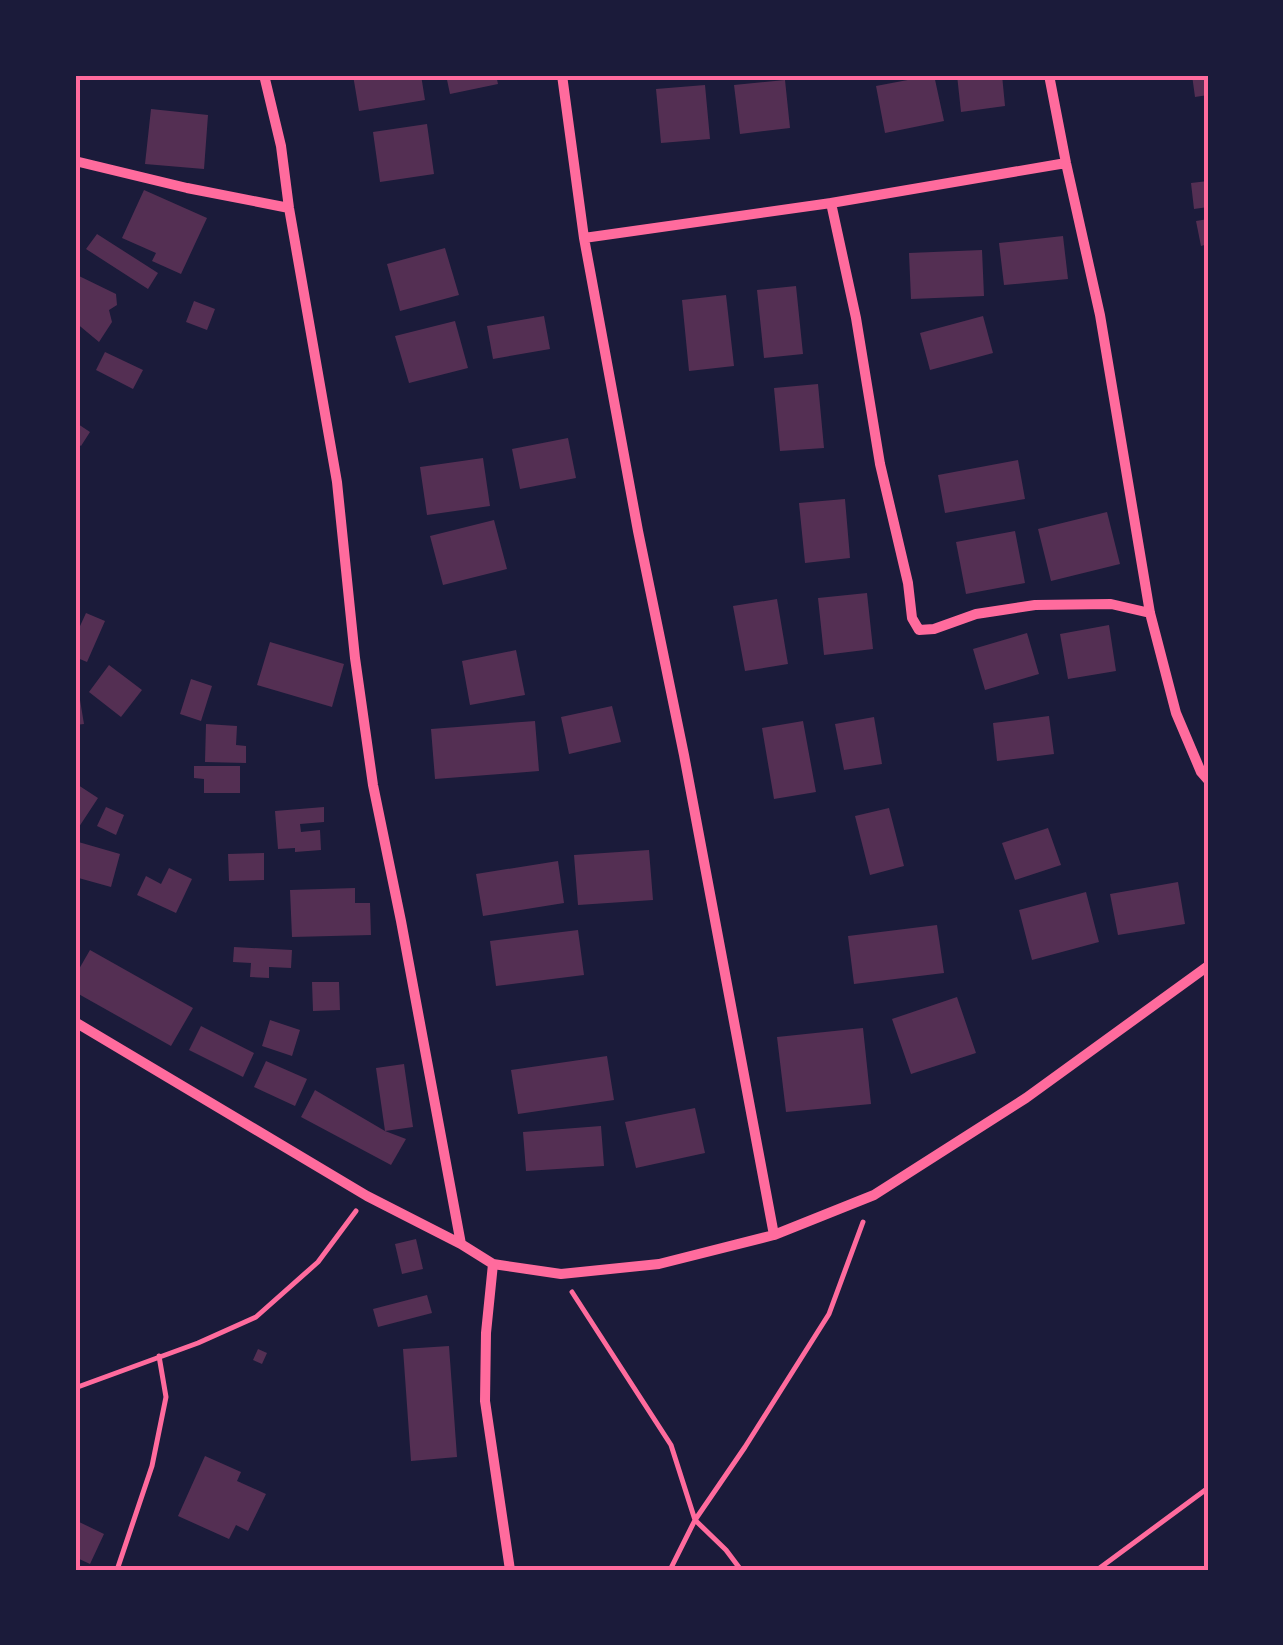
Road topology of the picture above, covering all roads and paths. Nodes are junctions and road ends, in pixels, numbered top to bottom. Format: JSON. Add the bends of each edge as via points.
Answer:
{"nodes":[{"id":1,"x":264,"y":75,"type":"edge"},
{"id":2,"x":562,"y":75,"type":"edge"},
{"id":3,"x":1049,"y":75,"type":"edge"},
{"id":4,"x":75,"y":160,"type":"edge"},
{"id":5,"x":1066,"y":163,"type":"junction"},
{"id":6,"x":830,"y":204,"type":"junction"},
{"id":7,"x":289,"y":208,"type":"junction"},
{"id":8,"x":584,"y":238,"type":"junction"},
{"id":9,"x":1150,"y":613,"type":"junction"},
{"id":10,"x":1208,"y":780,"type":"edge"},
{"id":11,"x":1208,"y":966,"type":"edge"},
{"id":12,"x":75,"y":1022,"type":"edge"},
{"id":13,"x":874,"y":1195,"type":"junction"},
{"id":14,"x":367,"y":1196,"type":"junction"},
{"id":15,"x":774,"y":1235,"type":"junction"},
{"id":16,"x":461,"y":1244,"type":"junction"},
{"id":17,"x":493,"y":1264,"type":"junction"},
{"id":18,"x":561,"y":1274,"type":"junction"},
{"id":19,"x":160,"y":1356,"type":"junction"},
{"id":20,"x":75,"y":1388,"type":"edge"},
{"id":21,"x":1208,"y":1488,"type":"edge"},
{"id":22,"x":695,"y":1520,"type":"junction"},
{"id":23,"x":117,"y":1570,"type":"edge"},
{"id":24,"x":510,"y":1570,"type":"edge"},
{"id":25,"x":670,"y":1570,"type":"edge"},
{"id":26,"x":741,"y":1570,"type":"edge"},
{"id":27,"x":1097,"y":1570,"type":"edge"}],
"edges":[{"from":1,"to":7,"type":"street"},
{"from":2,"to":8,"type":"street"},
{"from":3,"to":5,"type":"street"},
{"from":4,"to":7,"type":"street"},
{"from":5,"to":6,"type":"street"},
{"from":5,"to":9,"type":"street","via":[[1100,315]]},
{"from":6,"to":8,"type":"street"},
{"from":6,"to":9,"type":"street","via":[[912,618],[920,630],[1035,605],[1111,604]]},
{"from":7,"to":16,"type":"street","via":[[337,482],[373,785]]},
{"from":8,"to":15,"type":"street"},
{"from":9,"to":10,"type":"street","via":[[1176,713]]},
{"from":11,"to":13,"type":"street","via":[[1026,1098]]},
{"from":12,"to":14,"type":"street"},
{"from":13,"to":15,"type":"street"},
{"from":13,"to":22,"type":"path","via":[[829,1314]]},
{"from":14,"to":16,"type":"street"},
{"from":14,"to":19,"type":"path","via":[[318,1262],[256,1317]]},
{"from":15,"to":18,"type":"street","via":[[659,1264]]},
{"from":16,"to":17,"type":"street"},
{"from":17,"to":18,"type":"street"},
{"from":17,"to":24,"type":"street","via":[[484,1401]]},
{"from":18,"to":22,"type":"path","via":[[671,1445]]},
{"from":19,"to":20,"type":"path"},
{"from":19,"to":23,"type":"path","via":[[166,1397],[152,1466]]},
{"from":21,"to":27,"type":"path"},
{"from":22,"to":25,"type":"path"},
{"from":22,"to":26,"type":"path"}]}
